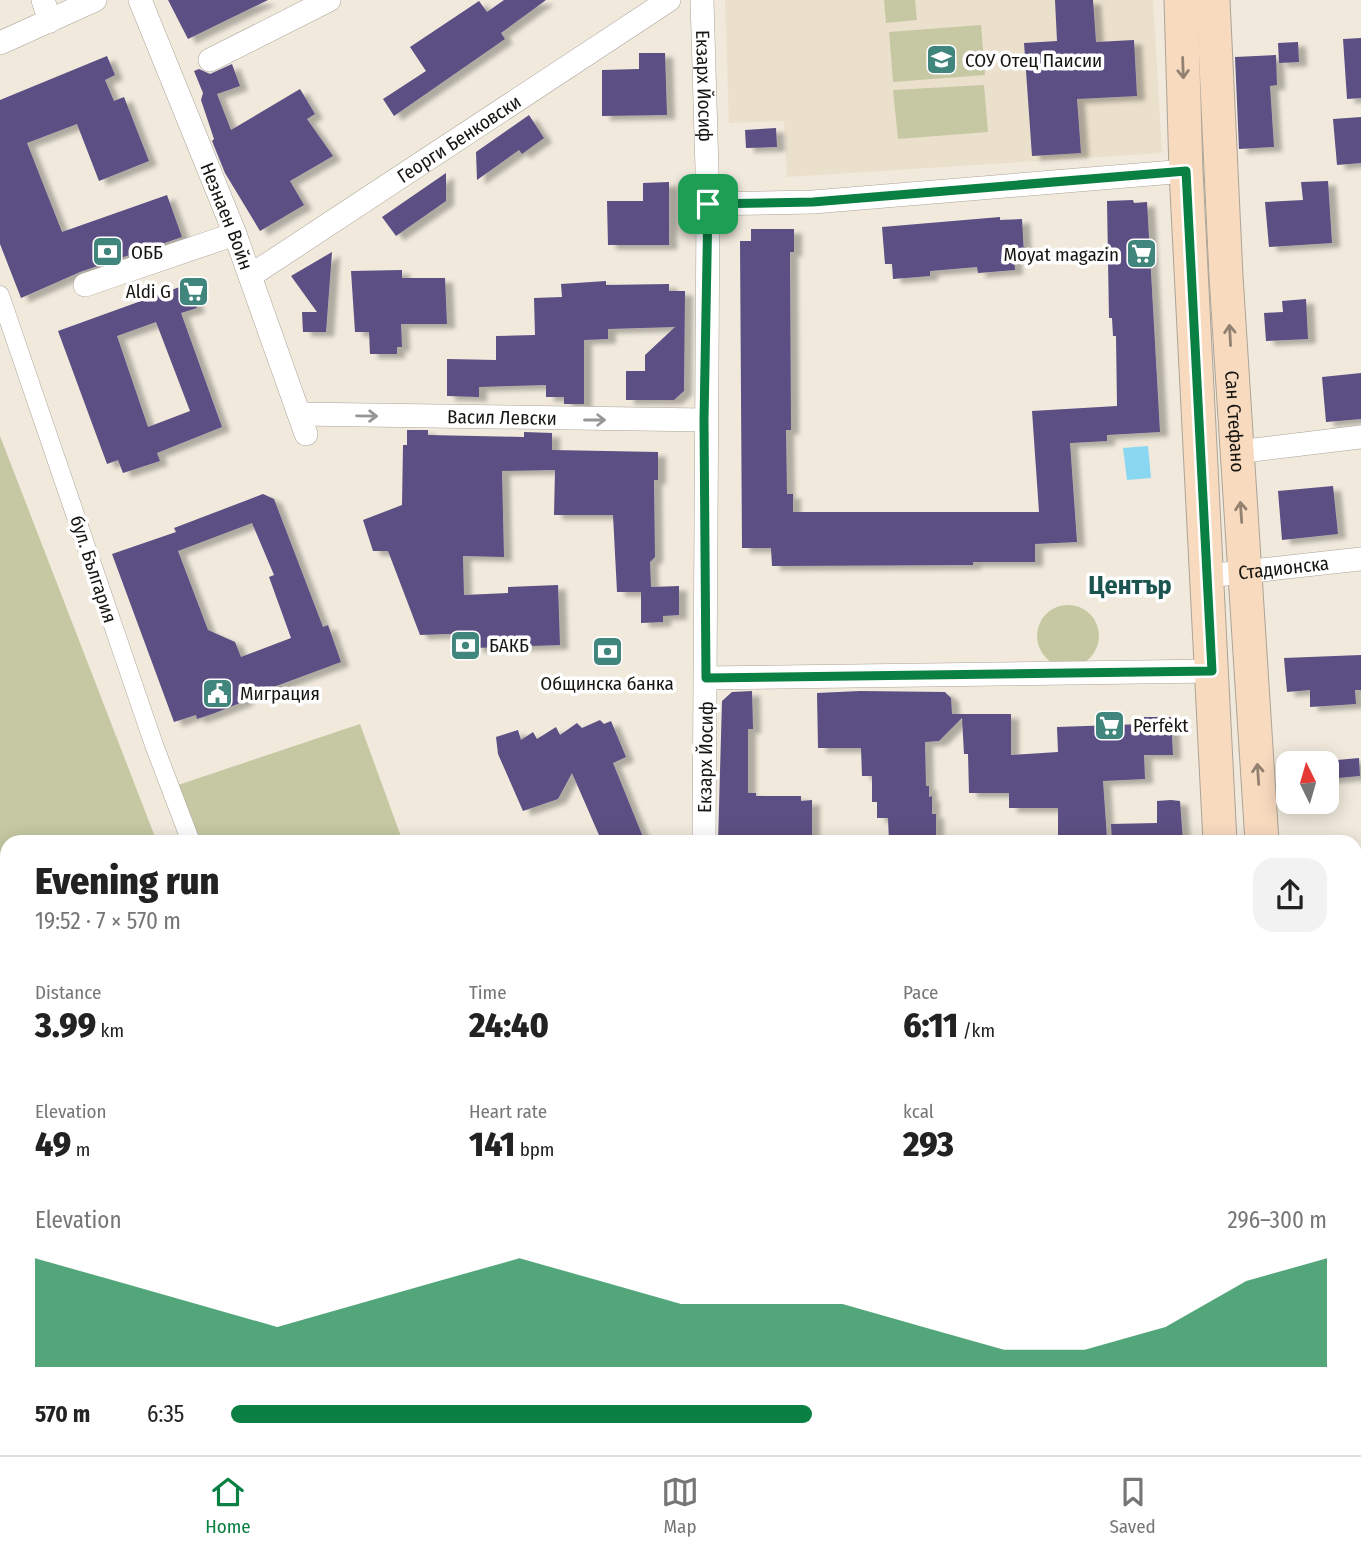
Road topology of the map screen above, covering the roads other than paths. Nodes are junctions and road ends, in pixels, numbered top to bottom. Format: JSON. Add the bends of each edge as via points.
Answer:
{"nodes":[{"id":1,"x":95,"y":0,"type":"edge"},
{"id":2,"x":140,"y":0,"type":"edge"},
{"id":3,"x":329,"y":0,"type":"edge"},
{"id":4,"x":668,"y":0,"type":"edge"},
{"id":5,"x":702,"y":0,"type":"edge"},
{"id":6,"x":1197,"y":6,"type":"edge"},
{"id":7,"x":47,"y":10,"type":"edge"},
{"id":8,"x":0,"y":43,"type":"edge"},
{"id":9,"x":210,"y":60,"type":"dead end"},
{"id":10,"x":1186,"y":171,"type":"junction"},
{"id":11,"x":708,"y":204,"type":"junction"},
{"id":12,"x":235,"y":234,"type":"junction"},
{"id":13,"x":250,"y":276,"type":"junction"},
{"id":14,"x":85,"y":285,"type":"dead end"},
{"id":15,"x":0,"y":295,"type":"edge"},
{"id":16,"x":704,"y":420,"type":"junction"},
{"id":17,"x":302,"y":424,"type":"joint"},
{"id":18,"x":1361,"y":438,"type":"edge"},
{"id":19,"x":1237,"y":452,"type":"junction"},
{"id":20,"x":1361,"y":559,"type":"edge"},
{"id":21,"x":1245,"y":572,"type":"junction"},
{"id":22,"x":1206,"y":576,"type":"junction"},
{"id":23,"x":1212,"y":671,"type":"junction"},
{"id":24,"x":706,"y":678,"type":"junction"},
{"id":25,"x":188,"y":835,"type":"edge"},
{"id":26,"x":704,"y":835,"type":"edge"},
{"id":27,"x":1220,"y":835,"type":"edge"},
{"id":28,"x":1262,"y":835,"type":"edge"}],
"edges":[{"from":1,"to":7,"type":"street"},
{"from":2,"to":12,"type":"street","name":"Незнаен Войн"},
{"from":3,"to":9,"type":"street"},
{"from":4,"to":13,"type":"street","name":"Георги Бенковски"},
{"from":5,"to":11,"type":"street","name":"Екзарх Йосиф"},
{"from":6,"to":10,"type":"main road","name":"Сан Стефано","one_way":true},
{"from":19,"to":6,"type":"main road","name":"Сан Стефано","one_way":true},
{"from":7,"to":8,"type":"street"},
{"from":10,"to":11,"type":"street","via":[[813,202]]},
{"from":10,"to":22,"type":"main road","name":"Сан Стефано"},
{"from":11,"to":16,"type":"street","name":"Екзарх Йосиф"},
{"from":12,"to":13,"type":"street","name":"Незнаен Войн"},
{"from":12,"to":14,"type":"street"},
{"from":13,"to":17,"type":"street","name":"Незнаен Войн"},
{"from":15,"to":25,"type":"street","name":"бул. България"},
{"from":17,"to":16,"type":"street","name":"Васил Левски","one_way":true},
{"from":16,"to":24,"type":"street","name":"Екзарх Йосиф"},
{"from":18,"to":19,"type":"street"},
{"from":21,"to":19,"type":"main road","name":"Сан Стефано","one_way":true},
{"from":20,"to":21,"type":"street","name":"Стадионска"},
{"from":21,"to":22,"type":"street","name":"Стадионска"},
{"from":28,"to":21,"type":"main road","name":"Сан Стефано","one_way":true},
{"from":22,"to":23,"type":"main road","name":"Сан Стефано"},
{"from":23,"to":24,"type":"street"},
{"from":23,"to":27,"type":"main road","name":"Сан Стефано"},
{"from":24,"to":26,"type":"street","name":"Екзарх Йосиф"}]}
